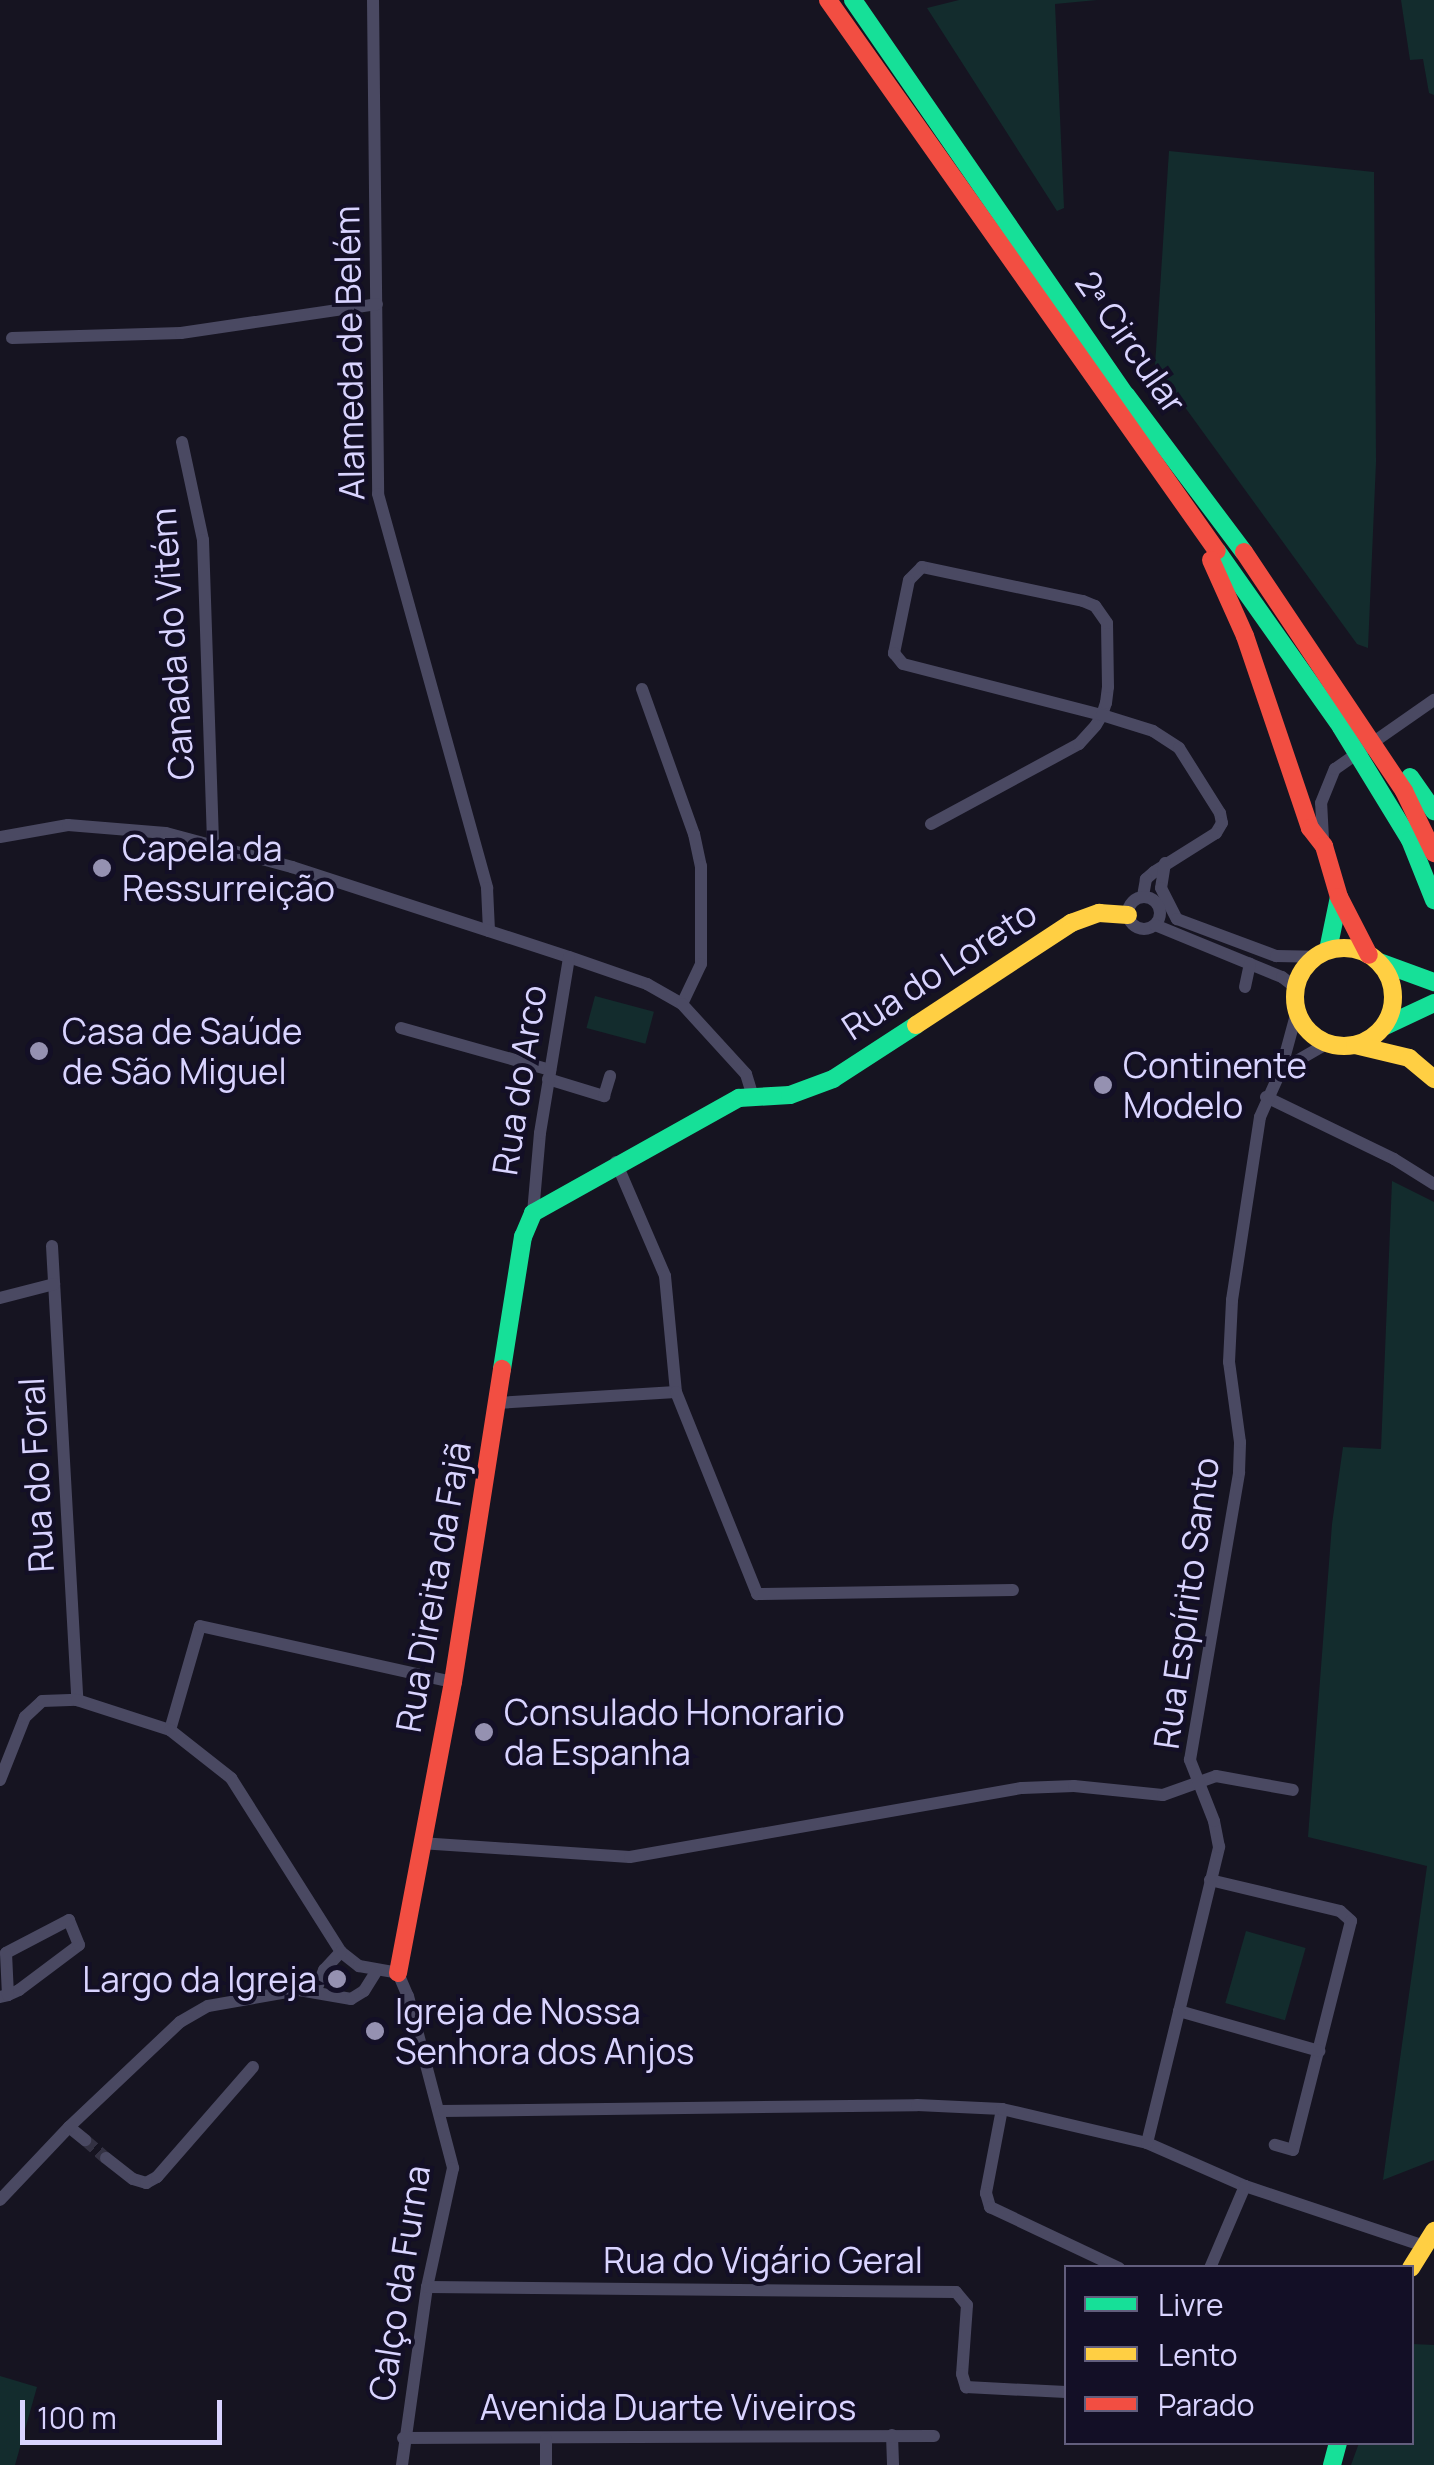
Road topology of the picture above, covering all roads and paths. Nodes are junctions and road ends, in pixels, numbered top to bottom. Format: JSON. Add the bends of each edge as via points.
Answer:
{"nodes":[{"id":1,"x":374,"y":0,"type":"edge"},
{"id":2,"x":828,"y":0,"type":"edge"},
{"id":3,"x":853,"y":0,"type":"edge"},
{"id":4,"x":377,"y":304,"type":"junction"},
{"id":5,"x":12,"y":338,"type":"dead end"},
{"id":6,"x":182,"y":442,"type":"dead end"},
{"id":7,"x":1198,"y":524,"type":"junction"},
{"id":8,"x":642,"y":689,"type":"dead end"},
{"id":9,"x":1434,"y":700,"type":"edge"},
{"id":10,"x":1102,"y":715,"type":"junction"},
{"id":11,"x":1350,"y":723,"type":"junction"},
{"id":12,"x":1379,"y":756,"type":"junction"},
{"id":13,"x":1434,"y":811,"type":"edge"},
{"id":14,"x":932,"y":824,"type":"dead end"},
{"id":15,"x":0,"y":838,"type":"edge"},
{"id":16,"x":213,"y":844,"type":"junction"},
{"id":17,"x":1324,"y":846,"type":"junction"},
{"id":18,"x":1434,"y":853,"type":"edge"},
{"id":19,"x":1165,"y":863,"type":"junction"},
{"id":20,"x":1143,"y":896,"type":"junction"},
{"id":21,"x":1340,"y":897,"type":"junction"},
{"id":22,"x":1434,"y":900,"type":"edge"},
{"id":23,"x":1128,"y":915,"type":"junction"},
{"id":24,"x":1177,"y":919,"type":"junction"},
{"id":25,"x":1158,"y":920,"type":"junction"},
{"id":26,"x":489,"y":931,"type":"junction"},
{"id":27,"x":1322,"y":954,"type":"junction"},
{"id":28,"x":569,"y":957,"type":"junction"},
{"id":29,"x":1374,"y":958,"type":"junction"},
{"id":30,"x":1250,"y":964,"type":"junction"},
{"id":31,"x":1434,"y":982,"type":"edge"},
{"id":32,"x":1245,"y":987,"type":"dead end"},
{"id":33,"x":1296,"y":988,"type":"junction"},
{"id":34,"x":682,"y":1004,"type":"junction"},
{"id":35,"x":1428,"y":1004,"type":"edge"},
{"id":36,"x":1297,"y":1011,"type":"junction"},
{"id":37,"x":1384,"y":1026,"type":"junction"},
{"id":38,"x":401,"y":1028,"type":"dead end"},
{"id":39,"x":1328,"y":1044,"type":"junction"},
{"id":40,"x":1355,"y":1045,"type":"junction"},
{"id":41,"x":1281,"y":1070,"type":"junction"},
{"id":42,"x":549,"y":1075,"type":"junction"},
{"id":43,"x":610,"y":1076,"type":"dead end"},
{"id":44,"x":1434,"y":1079,"type":"edge"},
{"id":45,"x":752,"y":1094,"type":"junction"},
{"id":46,"x":1266,"y":1097,"type":"junction"},
{"id":47,"x":616,"y":1162,"type":"junction"},
{"id":48,"x":1434,"y":1184,"type":"edge"},
{"id":49,"x":532,"y":1213,"type":"junction"},
{"id":50,"x":52,"y":1246,"type":"dead end"},
{"id":51,"x":54,"y":1284,"type":"junction"},
{"id":52,"x":0,"y":1298,"type":"edge"},
{"id":53,"x":676,"y":1392,"type":"junction"},
{"id":54,"x":497,"y":1403,"type":"junction"},
{"id":55,"x":1012,"y":1590,"type":"dead end"},
{"id":56,"x":454,"y":1682,"type":"junction"},
{"id":57,"x":77,"y":1700,"type":"junction"},
{"id":58,"x":170,"y":1730,"type":"junction"},
{"id":59,"x":0,"y":1780,"type":"edge"},
{"id":60,"x":1198,"y":1782,"type":"junction"},
{"id":61,"x":1292,"y":1790,"type":"dead end"},
{"id":62,"x":420,"y":1843,"type":"junction"},
{"id":63,"x":1210,"y":1880,"type":"junction"},
{"id":64,"x":341,"y":1952,"type":"junction"},
{"id":65,"x":376,"y":1972,"type":"junction"},
{"id":66,"x":398,"y":1973,"type":"junction"},
{"id":67,"x":316,"y":1990,"type":"junction"},
{"id":68,"x":4,"y":1996,"type":"edge"},
{"id":69,"x":1179,"y":2011,"type":"junction"},
{"id":70,"x":1319,"y":2051,"type":"junction"},
{"id":71,"x":252,"y":2068,"type":"dead end"},
{"id":72,"x":1002,"y":2109,"type":"junction"},
{"id":73,"x":440,"y":2111,"type":"junction"},
{"id":74,"x":69,"y":2127,"type":"junction"},
{"id":75,"x":85,"y":2140,"type":"tunnel mouth"},
{"id":76,"x":1147,"y":2143,"type":"junction"},
{"id":77,"x":1274,"y":2144,"type":"dead end"},
{"id":78,"x":106,"y":2158,"type":"tunnel mouth"},
{"id":79,"x":1245,"y":2186,"type":"junction"},
{"id":80,"x":0,"y":2200,"type":"edge"},
{"id":81,"x":1429,"y":2238,"type":"edge"},
{"id":82,"x":1112,"y":2265,"type":"edge"},
{"id":83,"x":1211,"y":2265,"type":"edge"},
{"id":84,"x":1412,"y":2265,"type":"edge"},
{"id":85,"x":427,"y":2287,"type":"junction"},
{"id":86,"x":1064,"y":2392,"type":"edge"},
{"id":87,"x":892,"y":2435,"type":"junction"},
{"id":88,"x":934,"y":2436,"type":"dead end"},
{"id":89,"x":404,"y":2438,"type":"junction"},
{"id":90,"x":546,"y":2439,"type":"junction"},
{"id":91,"x":402,"y":2465,"type":"edge"},
{"id":92,"x":546,"y":2465,"type":"edge"},
{"id":93,"x":893,"y":2465,"type":"edge"}],
"edges":[{"from":1,"to":4,"type":"street","name":"Alameda de Belém"},
{"from":2,"to":7,"type":"main road","name":"2ª Circular"},
{"from":3,"to":11,"type":"main road","name":"2ª Circular"},
{"from":4,"to":5,"type":"street","via":[[181,333]]},
{"from":4,"to":26,"type":"street","name":"Alameda de Belém","via":[[381,510],[488,888]]},
{"from":6,"to":16,"type":"street","name":"Canada do Vitém","via":[[202,540]]},
{"from":7,"to":11,"type":"main road","name":"2ª Circular"},
{"from":7,"to":17,"type":"main road","via":[[1258,672],[1310,828]]},
{"from":8,"to":34,"type":"street","via":[[701,866],[701,964]]},
{"from":9,"to":17,"type":"street","via":[[1335,769],[1321,802]]},
{"from":10,"to":10,"type":"street","via":[[1107,623],[1095,606],[930,566],[912,574],[894,648],[899,662]]},
{"from":10,"to":14,"type":"street","via":[[1079,744]]},
{"from":10,"to":19,"type":"street","via":[[1167,738],[1220,813],[1216,833]]},
{"from":11,"to":12,"type":"main road"},
{"from":12,"to":13,"type":"main road"},
{"from":12,"to":18,"type":"main road"},
{"from":12,"to":22,"type":"main road"},
{"from":15,"to":16,"type":"street","via":[[68,826],[166,833]]},
{"from":16,"to":26,"type":"street"},
{"from":17,"to":21,"type":"main road"},
{"from":19,"to":20,"type":"street","via":[[1146,880]]},
{"from":19,"to":24,"type":"street","via":[[1161,888]]},
{"from":20,"to":23,"type":"street"},
{"from":20,"to":25,"type":"street","via":[[1156,902]]},
{"from":21,"to":27,"type":"main road"},
{"from":21,"to":29,"type":"main road"},
{"from":23,"to":25,"type":"street","via":[[1138,928]]},
{"from":23,"to":45,"type":"main road","name":"Rua do Loreto","via":[[1100,913],[1071,922],[833,1079],[790,1095]]},
{"from":24,"to":25,"type":"street"},
{"from":24,"to":27,"type":"street","via":[[1276,956]]},
{"from":25,"to":30,"type":"street"},
{"from":26,"to":28,"type":"street"},
{"from":27,"to":29,"type":"main road","via":[[1356,949]]},
{"from":27,"to":33,"type":"main road"},
{"from":28,"to":34,"type":"street","via":[[647,984]]},
{"from":28,"to":42,"type":"street","name":"Rua do Arco"},
{"from":29,"to":31,"type":"main road"},
{"from":29,"to":37,"type":"main road","via":[[1388,973],[1394,1000]]},
{"from":30,"to":32,"type":"street"},
{"from":30,"to":33,"type":"street"},
{"from":33,"to":36,"type":"main road"},
{"from":34,"to":45,"type":"street","via":[[746,1074]]},
{"from":35,"to":37,"type":"main road"},
{"from":36,"to":39,"type":"main road","via":[[1308,1031]]},
{"from":36,"to":41,"type":"street","name":"Rua Espírito Santo"},
{"from":37,"to":40,"type":"main road"},
{"from":38,"to":42,"type":"street"},
{"from":39,"to":40,"type":"main road"},
{"from":39,"to":41,"type":"street"},
{"from":40,"to":44,"type":"main road","via":[[1400,1054]]},
{"from":41,"to":46,"type":"street","name":"Rua Espírito Santo"},
{"from":42,"to":43,"type":"street","via":[[604,1096]]},
{"from":42,"to":49,"type":"street","name":"Rua do Arco"},
{"from":45,"to":47,"type":"main road"},
{"from":46,"to":48,"type":"street"},
{"from":46,"to":60,"type":"street","name":"Rua Espírito Santo","via":[[1232,1300],[1229,1362],[1238,1472],[1190,1746]]},
{"from":47,"to":49,"type":"main road"},
{"from":47,"to":53,"type":"street","via":[[665,1276]]},
{"from":49,"to":54,"type":"main road","name":"Rua Direita da Fajã"},
{"from":50,"to":51,"type":"street","name":"Rua do Foral"},
{"from":51,"to":52,"type":"street"},
{"from":51,"to":57,"type":"street","name":"Rua do Foral"},
{"from":53,"to":54,"type":"street"},
{"from":53,"to":55,"type":"street","via":[[757,1594]]},
{"from":54,"to":56,"type":"main road","name":"Rua Direita da Fajã"},
{"from":56,"to":58,"type":"street","via":[[200,1626]]},
{"from":56,"to":62,"type":"main road","name":"Rua Direita da Fajã"},
{"from":57,"to":58,"type":"street"},
{"from":57,"to":59,"type":"street","via":[[53,1698],[33,1707]]},
{"from":58,"to":64,"type":"street","via":[[230,1778]]},
{"from":60,"to":61,"type":"street","via":[[1216,1776]]},
{"from":60,"to":62,"type":"street","name":"Rua Espírito Santo","via":[[1150,1796],[1022,1788],[652,1856]]},
{"from":60,"to":63,"type":"street","via":[[1219,1846]]},
{"from":62,"to":66,"type":"main road","name":"Rua Direita da Fajã"},
{"from":63,"to":69,"type":"street"},
{"from":63,"to":70,"type":"street","via":[[1340,1911],[1352,1921]]},
{"from":64,"to":65,"type":"street"},
{"from":64,"to":67,"type":"street"},
{"from":65,"to":66,"type":"street"},
{"from":65,"to":67,"type":"street","via":[[351,1999]]},
{"from":66,"to":73,"type":"street","name":"Calço da Furna"},
{"from":67,"to":74,"type":"street","via":[[208,2006],[180,2022]]},
{"from":68,"to":68,"type":"street","via":[[79,1945],[69,1920],[6,1952]]},
{"from":69,"to":70,"type":"street"},
{"from":69,"to":76,"type":"street"},
{"from":70,"to":77,"type":"street","via":[[1293,2150]]},
{"from":71,"to":78,"type":"street","via":[[157,2177],[146,2183],[133,2179]]},
{"from":72,"to":73,"type":"street"},
{"from":72,"to":76,"type":"street"},
{"from":72,"to":82,"type":"street","via":[[986,2194],[994,2212]]},
{"from":73,"to":85,"type":"street","name":"Calço da Furna","via":[[453,2176]]},
{"from":74,"to":75,"type":"street"},
{"from":74,"to":80,"type":"street"},
{"from":76,"to":79,"type":"street"},
{"from":79,"to":81,"type":"street"},
{"from":79,"to":83,"type":"street"},
{"from":81,"to":84,"type":"main road"},
{"from":85,"to":86,"type":"street","name":"Rua do Vigário Geral","via":[[956,2292],[967,2304],[966,2387]]},
{"from":85,"to":89,"type":"street","name":"Calço da Furna"},
{"from":87,"to":88,"type":"street","name":"Avenida Duarte Viveiros"},
{"from":87,"to":90,"type":"street","name":"Avenida Duarte Viveiros"},
{"from":87,"to":93,"type":"street"},
{"from":89,"to":90,"type":"street","name":"Avenida Duarte Viveiros"},
{"from":89,"to":91,"type":"street","name":"Calço da Furna"},
{"from":90,"to":92,"type":"street"}]}
